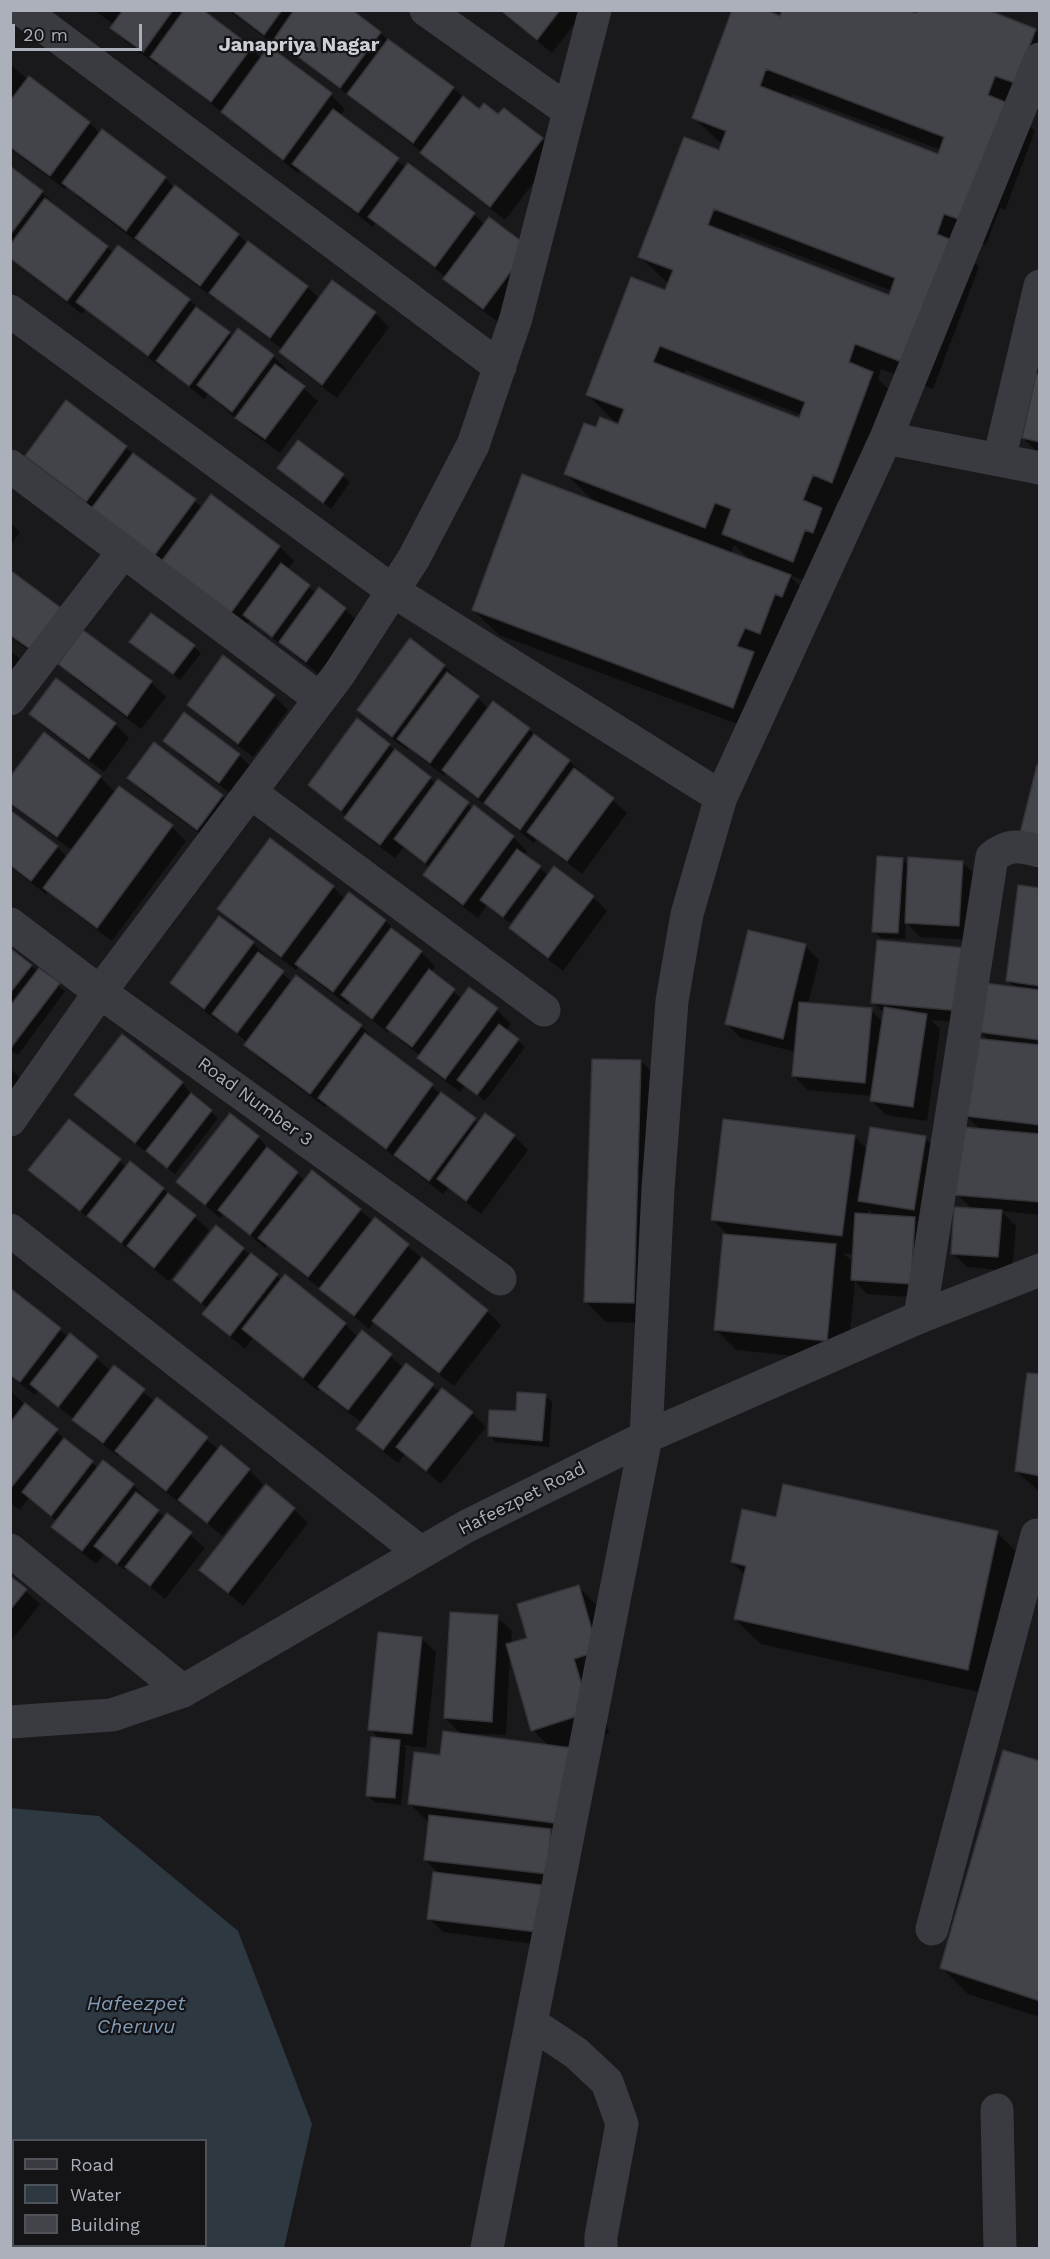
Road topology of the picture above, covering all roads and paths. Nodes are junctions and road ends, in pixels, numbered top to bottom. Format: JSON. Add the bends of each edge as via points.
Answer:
{"nodes":[{"id":1,"x":22,"y":10,"type":"edge"},
{"id":2,"x":426,"y":10,"type":"edge"},
{"id":3,"x":595,"y":10,"type":"edge"},
{"id":4,"x":1040,"y":59,"type":"edge"},
{"id":5,"x":569,"y":111,"type":"junction"},
{"id":6,"x":1040,"y":286,"type":"edge"},
{"id":7,"x":10,"y":311,"type":"edge"},
{"id":8,"x":500,"y":367,"type":"junction"},
{"id":9,"x":886,"y":438,"type":"junction"},
{"id":10,"x":999,"y":460,"type":"junction"},
{"id":11,"x":10,"y":466,"type":"edge"},
{"id":12,"x":1040,"y":468,"type":"edge"},
{"id":13,"x":124,"y":551,"type":"junction"},
{"id":14,"x":393,"y":591,"type":"junction"},
{"id":15,"x":10,"y":699,"type":"edge"},
{"id":16,"x":320,"y":699,"type":"junction"},
{"id":17,"x":250,"y":792,"type":"junction"},
{"id":18,"x":721,"y":797,"type":"junction"},
{"id":19,"x":1040,"y":851,"type":"edge"},
{"id":20,"x":10,"y":924,"type":"edge"},
{"id":21,"x":100,"y":992,"type":"junction"},
{"id":22,"x":544,"y":1010,"type":"dead end"},
{"id":23,"x":10,"y":1120,"type":"edge"},
{"id":24,"x":10,"y":1230,"type":"edge"},
{"id":25,"x":1040,"y":1270,"type":"edge"},
{"id":26,"x":500,"y":1279,"type":"dead end"},
{"id":27,"x":920,"y":1317,"type":"junction"},
{"id":28,"x":646,"y":1437,"type":"junction"},
{"id":29,"x":1040,"y":1536,"type":"edge"},
{"id":30,"x":10,"y":1550,"type":"edge"},
{"id":31,"x":420,"y":1552,"type":"junction"},
{"id":32,"x":183,"y":1691,"type":"junction"},
{"id":33,"x":10,"y":1722,"type":"edge"},
{"id":34,"x":932,"y":1929,"type":"dead end"},
{"id":35,"x":531,"y":2023,"type":"junction"},
{"id":36,"x":997,"y":2110,"type":"dead end"},
{"id":37,"x":487,"y":2248,"type":"edge"},
{"id":38,"x":601,"y":2248,"type":"edge"},
{"id":39,"x":1000,"y":2248,"type":"edge"}],
"edges":[{"from":1,"to":8,"type":"street"},
{"from":2,"to":5,"type":"street"},
{"from":3,"to":5,"type":"street"},
{"from":4,"to":9,"type":"street"},
{"from":5,"to":8,"type":"street"},
{"from":6,"to":10,"type":"street"},
{"from":7,"to":14,"type":"street"},
{"from":8,"to":14,"type":"street","via":[[473,445]]},
{"from":9,"to":10,"type":"street"},
{"from":9,"to":18,"type":"street"},
{"from":10,"to":12,"type":"street"},
{"from":11,"to":13,"type":"street"},
{"from":13,"to":15,"type":"street"},
{"from":13,"to":16,"type":"street"},
{"from":14,"to":16,"type":"street"},
{"from":14,"to":18,"type":"street"},
{"from":16,"to":17,"type":"street"},
{"from":17,"to":21,"type":"street"},
{"from":17,"to":22,"type":"street"},
{"from":18,"to":28,"type":"street","via":[[687,914],[672,1001]]},
{"from":19,"to":27,"type":"street","via":[[1019,846],[1003,848],[992,857]]},
{"from":20,"to":21,"type":"street","name":"Road Number 3"},
{"from":21,"to":23,"type":"street"},
{"from":21,"to":26,"type":"street","name":"Road Number 3"},
{"from":24,"to":31,"type":"street"},
{"from":25,"to":27,"type":"street","name":"Hafeezpet Road"},
{"from":27,"to":28,"type":"street","name":"Hafeezpet Road"},
{"from":28,"to":31,"type":"street","name":"Hafeezpet Road"},
{"from":28,"to":35,"type":"street"},
{"from":29,"to":34,"type":"street","via":[[1037,1535]]},
{"from":30,"to":32,"type":"street"},
{"from":31,"to":32,"type":"street","name":"Hafeezpet Road"},
{"from":32,"to":33,"type":"street","name":"Hafeezpet Road","via":[[112,1714]]},
{"from":35,"to":37,"type":"street"},
{"from":35,"to":38,"type":"street","via":[[576,2053],[607,2082],[622,2124]]},
{"from":36,"to":39,"type":"street"}]}
